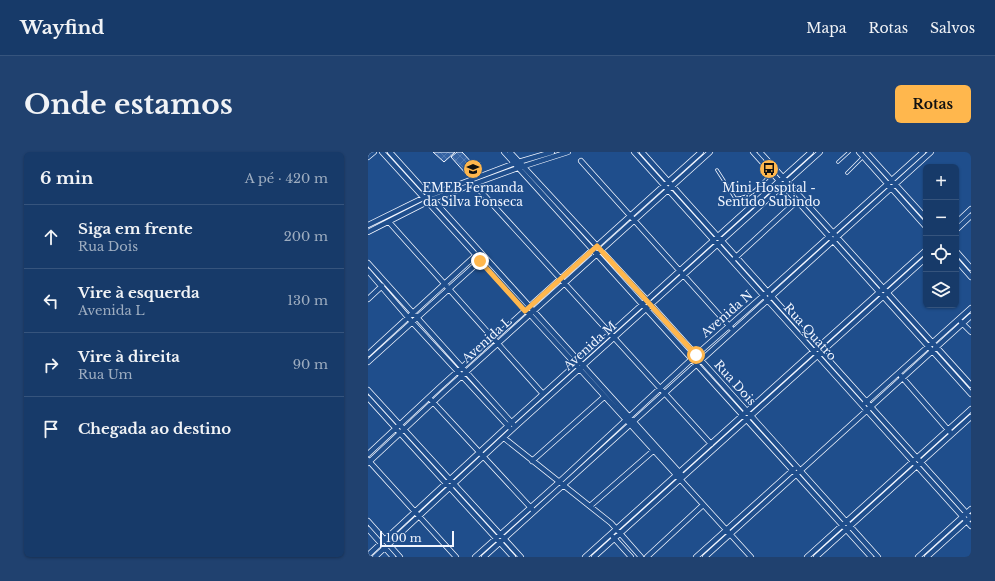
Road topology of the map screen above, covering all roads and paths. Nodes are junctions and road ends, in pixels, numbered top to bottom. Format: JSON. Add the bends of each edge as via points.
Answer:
{"nodes":[{"id":1,"x":374,"y":152,"type":"edge"},
{"id":2,"x":382,"y":152,"type":"edge"},
{"id":3,"x":390,"y":152,"type":"edge"},
{"id":4,"x":504,"y":152,"type":"edge"},
{"id":5,"x":510,"y":152,"type":"edge"},
{"id":6,"x":552,"y":152,"type":"edge"},
{"id":7,"x":568,"y":152,"type":"edge"},
{"id":8,"x":634,"y":152,"type":"edge"},
{"id":9,"x":642,"y":152,"type":"edge"},
{"id":10,"x":710,"y":152,"type":"edge"},
{"id":11,"x":753,"y":152,"type":"edge"},
{"id":12,"x":760,"y":152,"type":"edge"},
{"id":13,"x":811,"y":152,"type":"edge"},
{"id":14,"x":820,"y":152,"type":"edge"},
{"id":15,"x":849,"y":152,"type":"edge"},
{"id":16,"x":859,"y":152,"type":"edge"},
{"id":17,"x":866,"y":152,"type":"edge"},
{"id":18,"x":923,"y":152,"type":"edge"},
{"id":19,"x":931,"y":152,"type":"edge"},
{"id":20,"x":699,"y":153,"type":"edge"},
{"id":21,"x":863,"y":157,"type":"junction"},
{"id":22,"x":368,"y":158,"type":"edge"},
{"id":23,"x":703,"y":158,"type":"junction"},
{"id":24,"x":581,"y":161,"type":"dead end"},
{"id":25,"x":838,"y":162,"type":"dead end"},
{"id":26,"x":517,"y":163,"type":"junction"},
{"id":27,"x":521,"y":167,"type":"junction"},
{"id":28,"x":717,"y":170,"type":"dead end"},
{"id":29,"x":772,"y":173,"type":"junction"},
{"id":30,"x":847,"y":173,"type":"dead end"},
{"id":31,"x":783,"y":178,"type":"junction"},
{"id":32,"x":892,"y":180,"type":"junction"},
{"id":33,"x":669,"y":182,"type":"junction"},
{"id":34,"x":783,"y":183,"type":"junction"},
{"id":35,"x":474,"y":184,"type":"junction"},
{"id":36,"x":895,"y":184,"type":"junction"},
{"id":37,"x":664,"y":186,"type":"junction"},
{"id":38,"x":889,"y":186,"type":"junction"},
{"id":39,"x":671,"y":188,"type":"junction"},
{"id":40,"x":431,"y":197,"type":"junction"},
{"id":41,"x":425,"y":200,"type":"junction"},
{"id":42,"x":797,"y":201,"type":"junction"},
{"id":43,"x":971,"y":209,"type":"edge"},
{"id":44,"x":923,"y":215,"type":"edge"},
{"id":45,"x":971,"y":216,"type":"edge"},
{"id":46,"x":633,"y":218,"type":"junction"},
{"id":47,"x":959,"y":220,"type":"edge"},
{"id":48,"x":389,"y":222,"type":"junction"},
{"id":49,"x":923,"y":224,"type":"edge"},
{"id":50,"x":368,"y":225,"type":"edge"},
{"id":51,"x":959,"y":227,"type":"edge"},
{"id":52,"x":368,"y":232,"type":"edge"},
{"id":53,"x":833,"y":233,"type":"junction"},
{"id":54,"x":829,"y":236,"type":"junction"},
{"id":55,"x":837,"y":237,"type":"junction"},
{"id":56,"x":714,"y":240,"type":"junction"},
{"id":57,"x":719,"y":241,"type":"junction"},
{"id":58,"x":833,"y":241,"type":"junction"},
{"id":59,"x":599,"y":248,"type":"junction"},
{"id":60,"x":480,"y":252,"type":"junction"},
{"id":61,"x":595,"y":252,"type":"junction"},
{"id":62,"x":923,"y":253,"type":"edge"},
{"id":63,"x":959,"y":254,"type":"edge"},
{"id":64,"x":476,"y":256,"type":"junction"},
{"id":65,"x":484,"y":257,"type":"junction"},
{"id":66,"x":734,"y":259,"type":"junction"},
{"id":67,"x":480,"y":261,"type":"junction"},
{"id":68,"x":923,"y":261,"type":"edge"},
{"id":69,"x":368,"y":263,"type":"edge"},
{"id":70,"x":959,"y":263,"type":"edge"},
{"id":71,"x":971,"y":268,"type":"edge"},
{"id":72,"x":680,"y":270,"type":"junction"},
{"id":73,"x":368,"y":271,"type":"edge"},
{"id":74,"x":684,"y":275,"type":"junction"},
{"id":75,"x":971,"y":277,"type":"edge"},
{"id":76,"x":561,"y":279,"type":"junction"},
{"id":77,"x":565,"y":283,"type":"junction"},
{"id":78,"x":444,"y":284,"type":"junction"},
{"id":79,"x":382,"y":286,"type":"junction"},
{"id":80,"x":884,"y":288,"type":"junction"},
{"id":81,"x":448,"y":289,"type":"junction"},
{"id":82,"x":879,"y":292,"type":"junction"},
{"id":83,"x":888,"y":292,"type":"junction"},
{"id":84,"x":766,"y":293,"type":"junction"},
{"id":85,"x":883,"y":296,"type":"junction"},
{"id":86,"x":770,"y":298,"type":"junction"},
{"id":87,"x":368,"y":299,"type":"edge"},
{"id":88,"x":646,"y":300,"type":"junction"},
{"id":89,"x":642,"y":304,"type":"junction"},
{"id":90,"x":650,"y":305,"type":"junction"},
{"id":91,"x":530,"y":307,"type":"junction"},
{"id":92,"x":646,"y":308,"type":"junction"},
{"id":93,"x":971,"y":308,"type":"edge"},
{"id":94,"x":525,"y":311,"type":"junction"},
{"id":95,"x":534,"y":311,"type":"junction"},
{"id":96,"x":413,"y":313,"type":"junction"},
{"id":97,"x":530,"y":315,"type":"junction"},
{"id":98,"x":971,"y":316,"type":"edge"},
{"id":99,"x":408,"y":317,"type":"junction"},
{"id":100,"x":417,"y":318,"type":"junction"},
{"id":101,"x":959,"y":319,"type":"junction"},
{"id":102,"x":412,"y":322,"type":"junction"},
{"id":103,"x":963,"y":323,"type":"junction"},
{"id":104,"x":729,"y":326,"type":"junction"},
{"id":105,"x":734,"y":330,"type":"junction"},
{"id":106,"x":971,"y":332,"type":"edge"},
{"id":107,"x":610,"y":333,"type":"junction"},
{"id":108,"x":614,"y":338,"type":"junction"},
{"id":109,"x":494,"y":340,"type":"junction"},
{"id":110,"x":933,"y":343,"type":"junction"},
{"id":111,"x":498,"y":344,"type":"junction"},
{"id":112,"x":929,"y":347,"type":"junction"},
{"id":113,"x":937,"y":347,"type":"junction"},
{"id":114,"x":816,"y":349,"type":"junction"},
{"id":115,"x":822,"y":351,"type":"junction"},
{"id":116,"x":933,"y":351,"type":"junction"},
{"id":117,"x":368,"y":354,"type":"edge"},
{"id":118,"x":696,"y":355,"type":"junction"},
{"id":119,"x":818,"y":355,"type":"junction"},
{"id":120,"x":692,"y":359,"type":"junction"},
{"id":121,"x":700,"y":360,"type":"junction"},
{"id":122,"x":579,"y":361,"type":"junction"},
{"id":123,"x":368,"y":362,"type":"edge"},
{"id":124,"x":696,"y":364,"type":"junction"},
{"id":125,"x":575,"y":365,"type":"junction"},
{"id":126,"x":462,"y":367,"type":"junction"},
{"id":127,"x":581,"y":368,"type":"junction"},
{"id":128,"x":458,"y":371,"type":"junction"},
{"id":129,"x":467,"y":372,"type":"junction"},
{"id":130,"x":898,"y":374,"type":"junction"},
{"id":131,"x":462,"y":376,"type":"junction"},
{"id":132,"x":902,"y":378,"type":"junction"},
{"id":133,"x":971,"y":386,"type":"edge"},
{"id":134,"x":660,"y":388,"type":"junction"},
{"id":135,"x":368,"y":390,"type":"edge"},
{"id":136,"x":664,"y":393,"type":"junction"},
{"id":137,"x":543,"y":394,"type":"junction"},
{"id":138,"x":971,"y":394,"type":"edge"},
{"id":139,"x":604,"y":397,"type":"junction"},
{"id":140,"x":368,"y":398,"type":"edge"},
{"id":141,"x":429,"y":398,"type":"junction"},
{"id":142,"x":867,"y":401,"type":"junction"},
{"id":143,"x":433,"y":402,"type":"junction"},
{"id":144,"x":863,"y":405,"type":"junction"},
{"id":145,"x":871,"y":406,"type":"junction"},
{"id":146,"x":971,"y":409,"type":"edge"},
{"id":147,"x":867,"y":410,"type":"junction"},
{"id":148,"x":747,"y":411,"type":"junction"},
{"id":149,"x":742,"y":415,"type":"junction"},
{"id":150,"x":751,"y":415,"type":"junction"},
{"id":151,"x":629,"y":416,"type":"junction"},
{"id":152,"x":971,"y":417,"type":"edge"},
{"id":153,"x":746,"y":419,"type":"junction"},
{"id":154,"x":625,"y":420,"type":"junction"},
{"id":155,"x":634,"y":421,"type":"junction"},
{"id":156,"x":512,"y":422,"type":"junction"},
{"id":157,"x":630,"y":425,"type":"junction"},
{"id":158,"x":508,"y":426,"type":"junction"},
{"id":159,"x":516,"y":426,"type":"junction"},
{"id":160,"x":398,"y":427,"type":"junction"},
{"id":161,"x":512,"y":430,"type":"junction"},
{"id":162,"x":948,"y":430,"type":"junction"},
{"id":163,"x":402,"y":431,"type":"junction"},
{"id":164,"x":952,"y":434,"type":"junction"},
{"id":165,"x":504,"y":438,"type":"junction"},
{"id":166,"x":711,"y":444,"type":"junction"},
{"id":167,"x":653,"y":451,"type":"junction"},
{"id":168,"x":479,"y":453,"type":"junction"},
{"id":169,"x":368,"y":454,"type":"edge"},
{"id":170,"x":483,"y":457,"type":"junction"},
{"id":171,"x":917,"y":458,"type":"junction"},
{"id":172,"x":532,"y":460,"type":"junction"},
{"id":173,"x":369,"y":462,"type":"edge"},
{"id":174,"x":913,"y":462,"type":"junction"},
{"id":175,"x":921,"y":462,"type":"junction"},
{"id":176,"x":917,"y":466,"type":"junction"},
{"id":177,"x":795,"y":469,"type":"junction"},
{"id":178,"x":680,"y":472,"type":"junction"},
{"id":179,"x":799,"y":473,"type":"junction"},
{"id":180,"x":675,"y":476,"type":"junction"},
{"id":181,"x":682,"y":479,"type":"junction"},
{"id":182,"x":448,"y":481,"type":"junction"},
{"id":183,"x":559,"y":482,"type":"junction"},
{"id":184,"x":564,"y":485,"type":"junction"},
{"id":185,"x":452,"y":486,"type":"junction"},
{"id":186,"x":760,"y":500,"type":"junction"},
{"id":187,"x":764,"y":504,"type":"junction"},
{"id":188,"x":703,"y":505,"type":"junction"},
{"id":189,"x":590,"y":506,"type":"junction"},
{"id":190,"x":530,"y":507,"type":"junction"},
{"id":191,"x":971,"y":509,"type":"edge"},
{"id":192,"x":415,"y":512,"type":"junction"},
{"id":193,"x":535,"y":512,"type":"junction"},
{"id":194,"x":965,"y":515,"type":"junction"},
{"id":195,"x":419,"y":516,"type":"junction"},
{"id":196,"x":970,"y":518,"type":"edge"},
{"id":197,"x":368,"y":521,"type":"edge"},
{"id":198,"x":844,"y":524,"type":"junction"},
{"id":199,"x":971,"y":526,"type":"edge"},
{"id":200,"x":848,"y":528,"type":"junction"},
{"id":201,"x":368,"y":529,"type":"edge"},
{"id":202,"x":617,"y":529,"type":"junction"},
{"id":203,"x":726,"y":530,"type":"junction"},
{"id":204,"x":620,"y":533,"type":"junction"},
{"id":205,"x":611,"y":534,"type":"junction"},
{"id":206,"x":730,"y":534,"type":"junction"},
{"id":207,"x":498,"y":536,"type":"junction"},
{"id":208,"x":615,"y":538,"type":"junction"},
{"id":209,"x":505,"y":539,"type":"junction"},
{"id":210,"x":383,"y":542,"type":"junction"},
{"id":211,"x":500,"y":543,"type":"junction"},
{"id":212,"x":387,"y":546,"type":"junction"},
{"id":213,"x":368,"y":555,"type":"edge"},
{"id":214,"x":375,"y":557,"type":"edge"},
{"id":215,"x":393,"y":557,"type":"edge"},
{"id":216,"x":400,"y":557,"type":"edge"},
{"id":217,"x":456,"y":557,"type":"edge"},
{"id":218,"x":475,"y":557,"type":"edge"},
{"id":219,"x":484,"y":557,"type":"edge"},
{"id":220,"x":513,"y":557,"type":"edge"},
{"id":221,"x":521,"y":557,"type":"edge"},
{"id":222,"x":585,"y":557,"type":"edge"},
{"id":223,"x":594,"y":557,"type":"edge"},
{"id":224,"x":631,"y":557,"type":"edge"},
{"id":225,"x":641,"y":557,"type":"edge"},
{"id":226,"x":647,"y":557,"type":"edge"},
{"id":227,"x":696,"y":557,"type":"edge"},
{"id":228,"x":705,"y":557,"type":"edge"},
{"id":229,"x":751,"y":557,"type":"edge"},
{"id":230,"x":807,"y":557,"type":"edge"},
{"id":231,"x":816,"y":557,"type":"edge"},
{"id":232,"x":871,"y":557,"type":"edge"},
{"id":233,"x":878,"y":557,"type":"edge"},
{"id":234,"x":918,"y":557,"type":"edge"},
{"id":235,"x":927,"y":557,"type":"edge"}],
"edges":[{"from":1,"to":22,"type":"street"},
{"from":2,"to":41,"type":"street"},
{"from":3,"to":40,"type":"street"},
{"from":4,"to":26,"type":"street","name":"Rua Dois"},
{"from":5,"to":26,"type":"street","name":"Rua Dois"},
{"from":6,"to":26,"type":"street"},
{"from":7,"to":27,"type":"street"},
{"from":8,"to":37,"type":"street","name":"Rua Quatro"},
{"from":9,"to":33,"type":"street","name":"Rua Quatro"},
{"from":10,"to":23,"type":"street","name":"Avenida L"},
{"from":11,"to":29,"type":"street"},
{"from":12,"to":31,"type":"street"},
{"from":13,"to":31,"type":"street"},
{"from":14,"to":34,"type":"street","name":"Avenida M"},
{"from":15,"to":25,"type":"lane"},
{"from":16,"to":21,"type":"street"},
{"from":17,"to":32,"type":"street"},
{"from":18,"to":32,"type":"street","name":"Avenida N"},
{"from":19,"to":36,"type":"street","name":"Avenida N"},
{"from":20,"to":23,"type":"street"},
{"from":20,"to":33,"type":"street","name":"Avenida L"},
{"from":21,"to":30,"type":"lane"},
{"from":21,"to":38,"type":"street"},
{"from":23,"to":39,"type":"street","name":"Avenida L"},
{"from":24,"to":46,"type":"street"},
{"from":26,"to":27,"type":"street","name":"Rua Dois"},
{"from":26,"to":40,"type":"street"},
{"from":27,"to":35,"type":"street"},
{"from":27,"to":59,"type":"street","name":"Rua Dois"},
{"from":27,"to":61,"type":"street","name":"Rua Dois"},
{"from":28,"to":29,"type":"lane","via":[[735,198],[746,197]]},
{"from":29,"to":34,"type":"street"},
{"from":31,"to":34,"type":"street"},
{"from":32,"to":36,"type":"street"},
{"from":32,"to":38,"type":"street","name":"Avenida N"},
{"from":33,"to":37,"type":"street","name":"Avenida L"},
{"from":33,"to":39,"type":"street","name":"Rua Quatro"},
{"from":34,"to":42,"type":"street"},
{"from":34,"to":53,"type":"street"},
{"from":34,"to":57,"type":"street","name":"Avenida M"},
{"from":35,"to":40,"type":"street"},
{"from":35,"to":76,"type":"street"},
{"from":36,"to":38,"type":"street","name":"Avenida N"},
{"from":36,"to":44,"type":"street"},
{"from":37,"to":39,"type":"street","name":"Rua Quatro"},
{"from":37,"to":46,"type":"street","name":"Avenida L"},
{"from":38,"to":49,"type":"street"},
{"from":38,"to":53,"type":"street","name":"Avenida N"},
{"from":38,"to":55,"type":"street","name":"Avenida N"},
{"from":39,"to":46,"type":"street","name":"Avenida L"},
{"from":39,"to":56,"type":"street","name":"Rua Quatro"},
{"from":39,"to":57,"type":"street","name":"Rua Quatro"},
{"from":40,"to":41,"type":"street"},
{"from":40,"to":60,"type":"street"},
{"from":41,"to":48,"type":"street"},
{"from":41,"to":50,"type":"street"},
{"from":41,"to":64,"type":"street"},
{"from":42,"to":54,"type":"street"},
{"from":42,"to":66,"type":"street"},
{"from":43,"to":47,"type":"street"},
{"from":45,"to":51,"type":"street"},
{"from":46,"to":59,"type":"street","name":"Avenida L"},
{"from":46,"to":72,"type":"street"},
{"from":48,"to":52,"type":"street"},
{"from":48,"to":78,"type":"street"},
{"from":53,"to":54,"type":"street","name":"Avenida N"},
{"from":53,"to":55,"type":"street"},
{"from":54,"to":58,"type":"street"},
{"from":54,"to":84,"type":"street","name":"Avenida N"},
{"from":55,"to":58,"type":"street","name":"Avenida N"},
{"from":55,"to":80,"type":"street"},
{"from":56,"to":57,"type":"street","name":"Avenida M"},
{"from":56,"to":72,"type":"street","name":"Avenida M"},
{"from":57,"to":66,"type":"street","name":"Rua Quatro"},
{"from":57,"to":74,"type":"street","name":"Avenida M"},
{"from":58,"to":82,"type":"street"},
{"from":58,"to":86,"type":"street","name":"Avenida N"},
{"from":59,"to":61,"type":"street","name":"Avenida L"},
{"from":59,"to":88,"type":"street","name":"Rua Dois"},
{"from":60,"to":64,"type":"street"},
{"from":60,"to":65,"type":"street"},
{"from":61,"to":76,"type":"street","name":"Avenida L"},
{"from":61,"to":77,"type":"street","name":"Avenida L"},
{"from":61,"to":89,"type":"street","name":"Rua Dois"},
{"from":62,"to":80,"type":"street"},
{"from":63,"to":71,"type":"street"},
{"from":64,"to":67,"type":"street"},
{"from":64,"to":78,"type":"street"},
{"from":65,"to":67,"type":"street"},
{"from":65,"to":91,"type":"street"},
{"from":66,"to":84,"type":"street","name":"Rua Quatro"},
{"from":67,"to":81,"type":"street"},
{"from":67,"to":94,"type":"street"},
{"from":68,"to":83,"type":"street"},
{"from":69,"to":96,"type":"street"},
{"from":70,"to":75,"type":"street"},
{"from":72,"to":74,"type":"street"},
{"from":72,"to":88,"type":"street","name":"Avenida M"},
{"from":73,"to":79,"type":"street"},
{"from":74,"to":90,"type":"street","name":"Avenida M"},
{"from":74,"to":104,"type":"street"},
{"from":76,"to":77,"type":"street"},
{"from":76,"to":91,"type":"street","name":"Avenida L"},
{"from":77,"to":95,"type":"street","name":"Avenida L"},
{"from":77,"to":107,"type":"street"},
{"from":78,"to":81,"type":"street"},
{"from":78,"to":96,"type":"street"},
{"from":79,"to":87,"type":"street"},
{"from":79,"to":99,"type":"street"},
{"from":80,"to":82,"type":"street"},
{"from":80,"to":83,"type":"street"},
{"from":81,"to":100,"type":"street"},
{"from":81,"to":109,"type":"street"},
{"from":82,"to":85,"type":"street"},
{"from":82,"to":114,"type":"street"},
{"from":83,"to":85,"type":"street"},
{"from":83,"to":110,"type":"street"},
{"from":84,"to":86,"type":"street","name":"Rua Quatro"},
{"from":84,"to":104,"type":"street","name":"Avenida N"},
{"from":85,"to":112,"type":"street"},
{"from":85,"to":115,"type":"street"},
{"from":86,"to":105,"type":"street","name":"Avenida N"},
{"from":86,"to":114,"type":"street","name":"Rua Quatro"},
{"from":88,"to":89,"type":"street","name":"Avenida M"},
{"from":88,"to":90,"type":"street","name":"Rua Dois"},
{"from":89,"to":92,"type":"street","name":"Rua Dois"},
{"from":89,"to":107,"type":"street","name":"Avenida M"},
{"from":90,"to":92,"type":"street","name":"Avenida M"},
{"from":90,"to":118,"type":"street","name":"Rua Dois"},
{"from":91,"to":94,"type":"street","name":"Avenida L"},
{"from":91,"to":95,"type":"street"},
{"from":92,"to":108,"type":"street","name":"Avenida M"},
{"from":92,"to":120,"type":"street","name":"Rua Dois"},
{"from":93,"to":101,"type":"street"},
{"from":94,"to":97,"type":"street"},
{"from":94,"to":109,"type":"street","name":"Avenida L"},
{"from":95,"to":97,"type":"street","name":"Avenida L"},
{"from":95,"to":122,"type":"street"},
{"from":96,"to":99,"type":"street"},
{"from":96,"to":100,"type":"street"},
{"from":97,"to":111,"type":"street","name":"Avenida L"},
{"from":97,"to":125,"type":"street"},
{"from":98,"to":103,"type":"street"},
{"from":99,"to":102,"type":"street"},
{"from":99,"to":117,"type":"street"},
{"from":100,"to":102,"type":"street"},
{"from":100,"to":126,"type":"street"},
{"from":101,"to":103,"type":"street"},
{"from":101,"to":110,"type":"street"},
{"from":102,"to":123,"type":"street"},
{"from":102,"to":128,"type":"street"},
{"from":103,"to":106,"type":"street"},
{"from":103,"to":113,"type":"street"},
{"from":104,"to":105,"type":"street"},
{"from":104,"to":118,"type":"street","name":"Avenida N"},
{"from":105,"to":121,"type":"street","name":"Avenida N"},
{"from":107,"to":108,"type":"street"},
{"from":107,"to":122,"type":"street","name":"Avenida M"},
{"from":108,"to":127,"type":"street","name":"Avenida M"},
{"from":108,"to":134,"type":"street"},
{"from":109,"to":111,"type":"street"},
{"from":109,"to":126,"type":"street","name":"Avenida L"},
{"from":110,"to":112,"type":"street"},
{"from":110,"to":113,"type":"street"},
{"from":111,"to":129,"type":"street","name":"Avenida L"},
{"from":111,"to":137,"type":"street"},
{"from":112,"to":116,"type":"street"},
{"from":112,"to":130,"type":"street"},
{"from":113,"to":116,"type":"street"},
{"from":113,"to":133,"type":"street"},
{"from":114,"to":115,"type":"street","name":"Rua Quatro"},
{"from":114,"to":119,"type":"street","name":"Rua Quatro"},
{"from":114,"to":148,"type":"street"},
{"from":115,"to":119,"type":"street"},
{"from":115,"to":142,"type":"street","name":"Rua Quatro"},
{"from":116,"to":132,"type":"street"},
{"from":116,"to":138,"type":"street"},
{"from":118,"to":120,"type":"street","name":"Avenida N"},
{"from":118,"to":121,"type":"street","name":"Rua Dois"},
{"from":119,"to":144,"type":"street","name":"Rua Quatro"},
{"from":119,"to":150,"type":"street"},
{"from":120,"to":124,"type":"street","name":"Rua Dois"},
{"from":120,"to":134,"type":"street","name":"Avenida N"},
{"from":121,"to":124,"type":"street","name":"Avenida N"},
{"from":121,"to":148,"type":"street","name":"Rua Dois"},
{"from":122,"to":125,"type":"street","name":"Avenida M"},
{"from":122,"to":127,"type":"street"},
{"from":124,"to":136,"type":"street","name":"Avenida N"},
{"from":124,"to":149,"type":"street","name":"Rua Dois"},
{"from":125,"to":127,"type":"street"},
{"from":125,"to":137,"type":"street","name":"Avenida M"},
{"from":126,"to":128,"type":"street","name":"Avenida L"},
{"from":126,"to":129,"type":"street"},
{"from":127,"to":139,"type":"street"},
{"from":127,"to":151,"type":"street"},
{"from":127,"to":159,"type":"street","name":"Avenida M"},
{"from":128,"to":131,"type":"street"},
{"from":128,"to":141,"type":"street","name":"Avenida L"},
{"from":129,"to":131,"type":"street","name":"Avenida L"},
{"from":129,"to":156,"type":"street"},
{"from":130,"to":132,"type":"street"},
{"from":130,"to":142,"type":"street"},
{"from":131,"to":143,"type":"street","name":"Avenida L"},
{"from":131,"to":158,"type":"street"},
{"from":132,"to":145,"type":"street"},
{"from":132,"to":162,"type":"street"},
{"from":134,"to":136,"type":"street"},
{"from":134,"to":151,"type":"street","name":"Avenida N"},
{"from":135,"to":160,"type":"street"},
{"from":136,"to":155,"type":"street","name":"Avenida N"},
{"from":136,"to":166,"type":"street"},
{"from":137,"to":156,"type":"street","name":"Avenida M"},
{"from":139,"to":154,"type":"street"},
{"from":139,"to":172,"type":"street"},
{"from":140,"to":160,"type":"street"},
{"from":141,"to":143,"type":"street"},
{"from":141,"to":160,"type":"street","name":"Avenida L"},
{"from":142,"to":144,"type":"street"},
{"from":142,"to":145,"type":"street","name":"Rua Quatro"},
{"from":143,"to":163,"type":"street","name":"Avenida L"},
{"from":143,"to":168,"type":"street"},
{"from":144,"to":147,"type":"street","name":"Rua Quatro"},
{"from":145,"to":147,"type":"street"},
{"from":145,"to":171,"type":"street","name":"Rua Quatro"},
{"from":146,"to":162,"type":"street"},
{"from":147,"to":174,"type":"street","name":"Rua Quatro"},
{"from":147,"to":179,"type":"street"},
{"from":148,"to":149,"type":"street"},
{"from":148,"to":150,"type":"street","name":"Rua Dois"},
{"from":149,"to":153,"type":"street","name":"Rua Dois"},
{"from":149,"to":166,"type":"street"},
{"from":150,"to":153,"type":"street"},
{"from":150,"to":177,"type":"street","name":"Rua Dois"},
{"from":151,"to":154,"type":"street","name":"Avenida N"},
{"from":151,"to":155,"type":"street"},
{"from":152,"to":164,"type":"street"},
{"from":153,"to":177,"type":"street","name":"Rua Dois"},
{"from":153,"to":181,"type":"street"},
{"from":154,"to":157,"type":"street"},
{"from":154,"to":183,"type":"street","name":"Avenida N"},
{"from":155,"to":157,"type":"street","name":"Avenida N"},
{"from":155,"to":178,"type":"street"},
{"from":156,"to":158,"type":"street","name":"Avenida M"},
{"from":156,"to":159,"type":"street"},
{"from":157,"to":167,"type":"street"},
{"from":157,"to":184,"type":"street","name":"Avenida N"},
{"from":158,"to":161,"type":"street"},
{"from":158,"to":168,"type":"street","name":"Avenida M"},
{"from":159,"to":161,"type":"street","name":"Avenida M"},
{"from":160,"to":163,"type":"street"},
{"from":160,"to":169,"type":"street","name":"Avenida L"},
{"from":161,"to":165,"type":"street","name":"Avenida M"},
{"from":162,"to":164,"type":"street"},
{"from":162,"to":171,"type":"street"},
{"from":163,"to":173,"type":"street","name":"Avenida L"},
{"from":163,"to":182,"type":"street"},
{"from":164,"to":175,"type":"street"},
{"from":165,"to":170,"type":"street","name":"Avenida M"},
{"from":165,"to":172,"type":"street"},
{"from":166,"to":178,"type":"street"},
{"from":167,"to":180,"type":"street"},
{"from":167,"to":189,"type":"street"},
{"from":168,"to":170,"type":"street"},
{"from":168,"to":182,"type":"street","name":"Avenida M"},
{"from":170,"to":185,"type":"street","name":"Avenida M"},
{"from":170,"to":190,"type":"street"},
{"from":171,"to":174,"type":"street"},
{"from":171,"to":175,"type":"street","name":"Rua Quatro"},
{"from":172,"to":183,"type":"street"},
{"from":173,"to":192,"type":"street"},
{"from":174,"to":176,"type":"street","name":"Rua Quatro"},
{"from":174,"to":198,"type":"street"},
{"from":175,"to":176,"type":"street"},
{"from":175,"to":194,"type":"street","name":"Rua Quatro"},
{"from":176,"to":194,"type":"street","name":"Rua Quatro"},
{"from":176,"to":200,"type":"street"},
{"from":177,"to":179,"type":"street","name":"Rua Dois"},
{"from":177,"to":186,"type":"street"},
{"from":178,"to":180,"type":"street"},
{"from":178,"to":181,"type":"street"},
{"from":179,"to":187,"type":"street"},
{"from":179,"to":198,"type":"street","name":"Rua Dois"},
{"from":180,"to":181,"type":"street"},
{"from":180,"to":202,"type":"street"},
{"from":181,"to":188,"type":"street"},
{"from":181,"to":204,"type":"street"},
{"from":182,"to":185,"type":"street"},
{"from":182,"to":192,"type":"street","name":"Avenida M"},
{"from":183,"to":184,"type":"street"},
{"from":183,"to":190,"type":"street","name":"Avenida N"},
{"from":184,"to":189,"type":"street"},
{"from":184,"to":193,"type":"street","name":"Avenida N"},
{"from":185,"to":195,"type":"street","name":"Avenida M"},
{"from":185,"to":207,"type":"street"},
{"from":186,"to":187,"type":"street"},
{"from":186,"to":203,"type":"street"},
{"from":187,"to":206,"type":"street"},
{"from":188,"to":203,"type":"street"},
{"from":188,"to":226,"type":"street"},
{"from":189,"to":202,"type":"street"},
{"from":190,"to":193,"type":"street"},
{"from":190,"to":207,"type":"street","name":"Avenida N"},
{"from":191,"to":194,"type":"street"},
{"from":192,"to":195,"type":"street"},
{"from":192,"to":210,"type":"street","name":"Avenida M"},
{"from":193,"to":209,"type":"street","name":"Avenida N"},
{"from":194,"to":196,"type":"street","name":"Rua Quatro"},
{"from":194,"to":234,"type":"street"},
{"from":195,"to":212,"type":"street","name":"Avenida M"},
{"from":195,"to":217,"type":"street"},
{"from":196,"to":199,"type":"street","name":"Rua Quatro"},
{"from":196,"to":235,"type":"street"},
{"from":197,"to":210,"type":"street"},
{"from":198,"to":200,"type":"street","name":"Rua Dois"},
{"from":198,"to":230,"type":"street"},
{"from":200,"to":231,"type":"street"},
{"from":200,"to":232,"type":"street","name":"Rua Dois"},
{"from":200,"to":233,"type":"street","name":"Rua Dois"},
{"from":201,"to":210,"type":"street"},
{"from":202,"to":204,"type":"street"},
{"from":202,"to":205,"type":"street"},
{"from":203,"to":206,"type":"street"},
{"from":203,"to":227,"type":"street"},
{"from":204,"to":208,"type":"street"},
{"from":204,"to":225,"type":"street"},
{"from":205,"to":208,"type":"street"},
{"from":205,"to":222,"type":"street"},
{"from":206,"to":228,"type":"street"},
{"from":206,"to":229,"type":"street"},
{"from":207,"to":209,"type":"street"},
{"from":207,"to":211,"type":"street"},
{"from":207,"to":218,"type":"street","name":"Avenida N"},
{"from":208,"to":223,"type":"street"},
{"from":208,"to":224,"type":"street"},
{"from":209,"to":211,"type":"street","name":"Avenida N"},
{"from":209,"to":221,"type":"street"},
{"from":210,"to":212,"type":"street"},
{"from":210,"to":213,"type":"street","name":"Avenida M"},
{"from":211,"to":219,"type":"street","name":"Avenida N"},
{"from":211,"to":220,"type":"street"},
{"from":212,"to":214,"type":"street","name":"Avenida M"},
{"from":212,"to":215,"type":"street"},
{"from":212,"to":216,"type":"street"}]}
